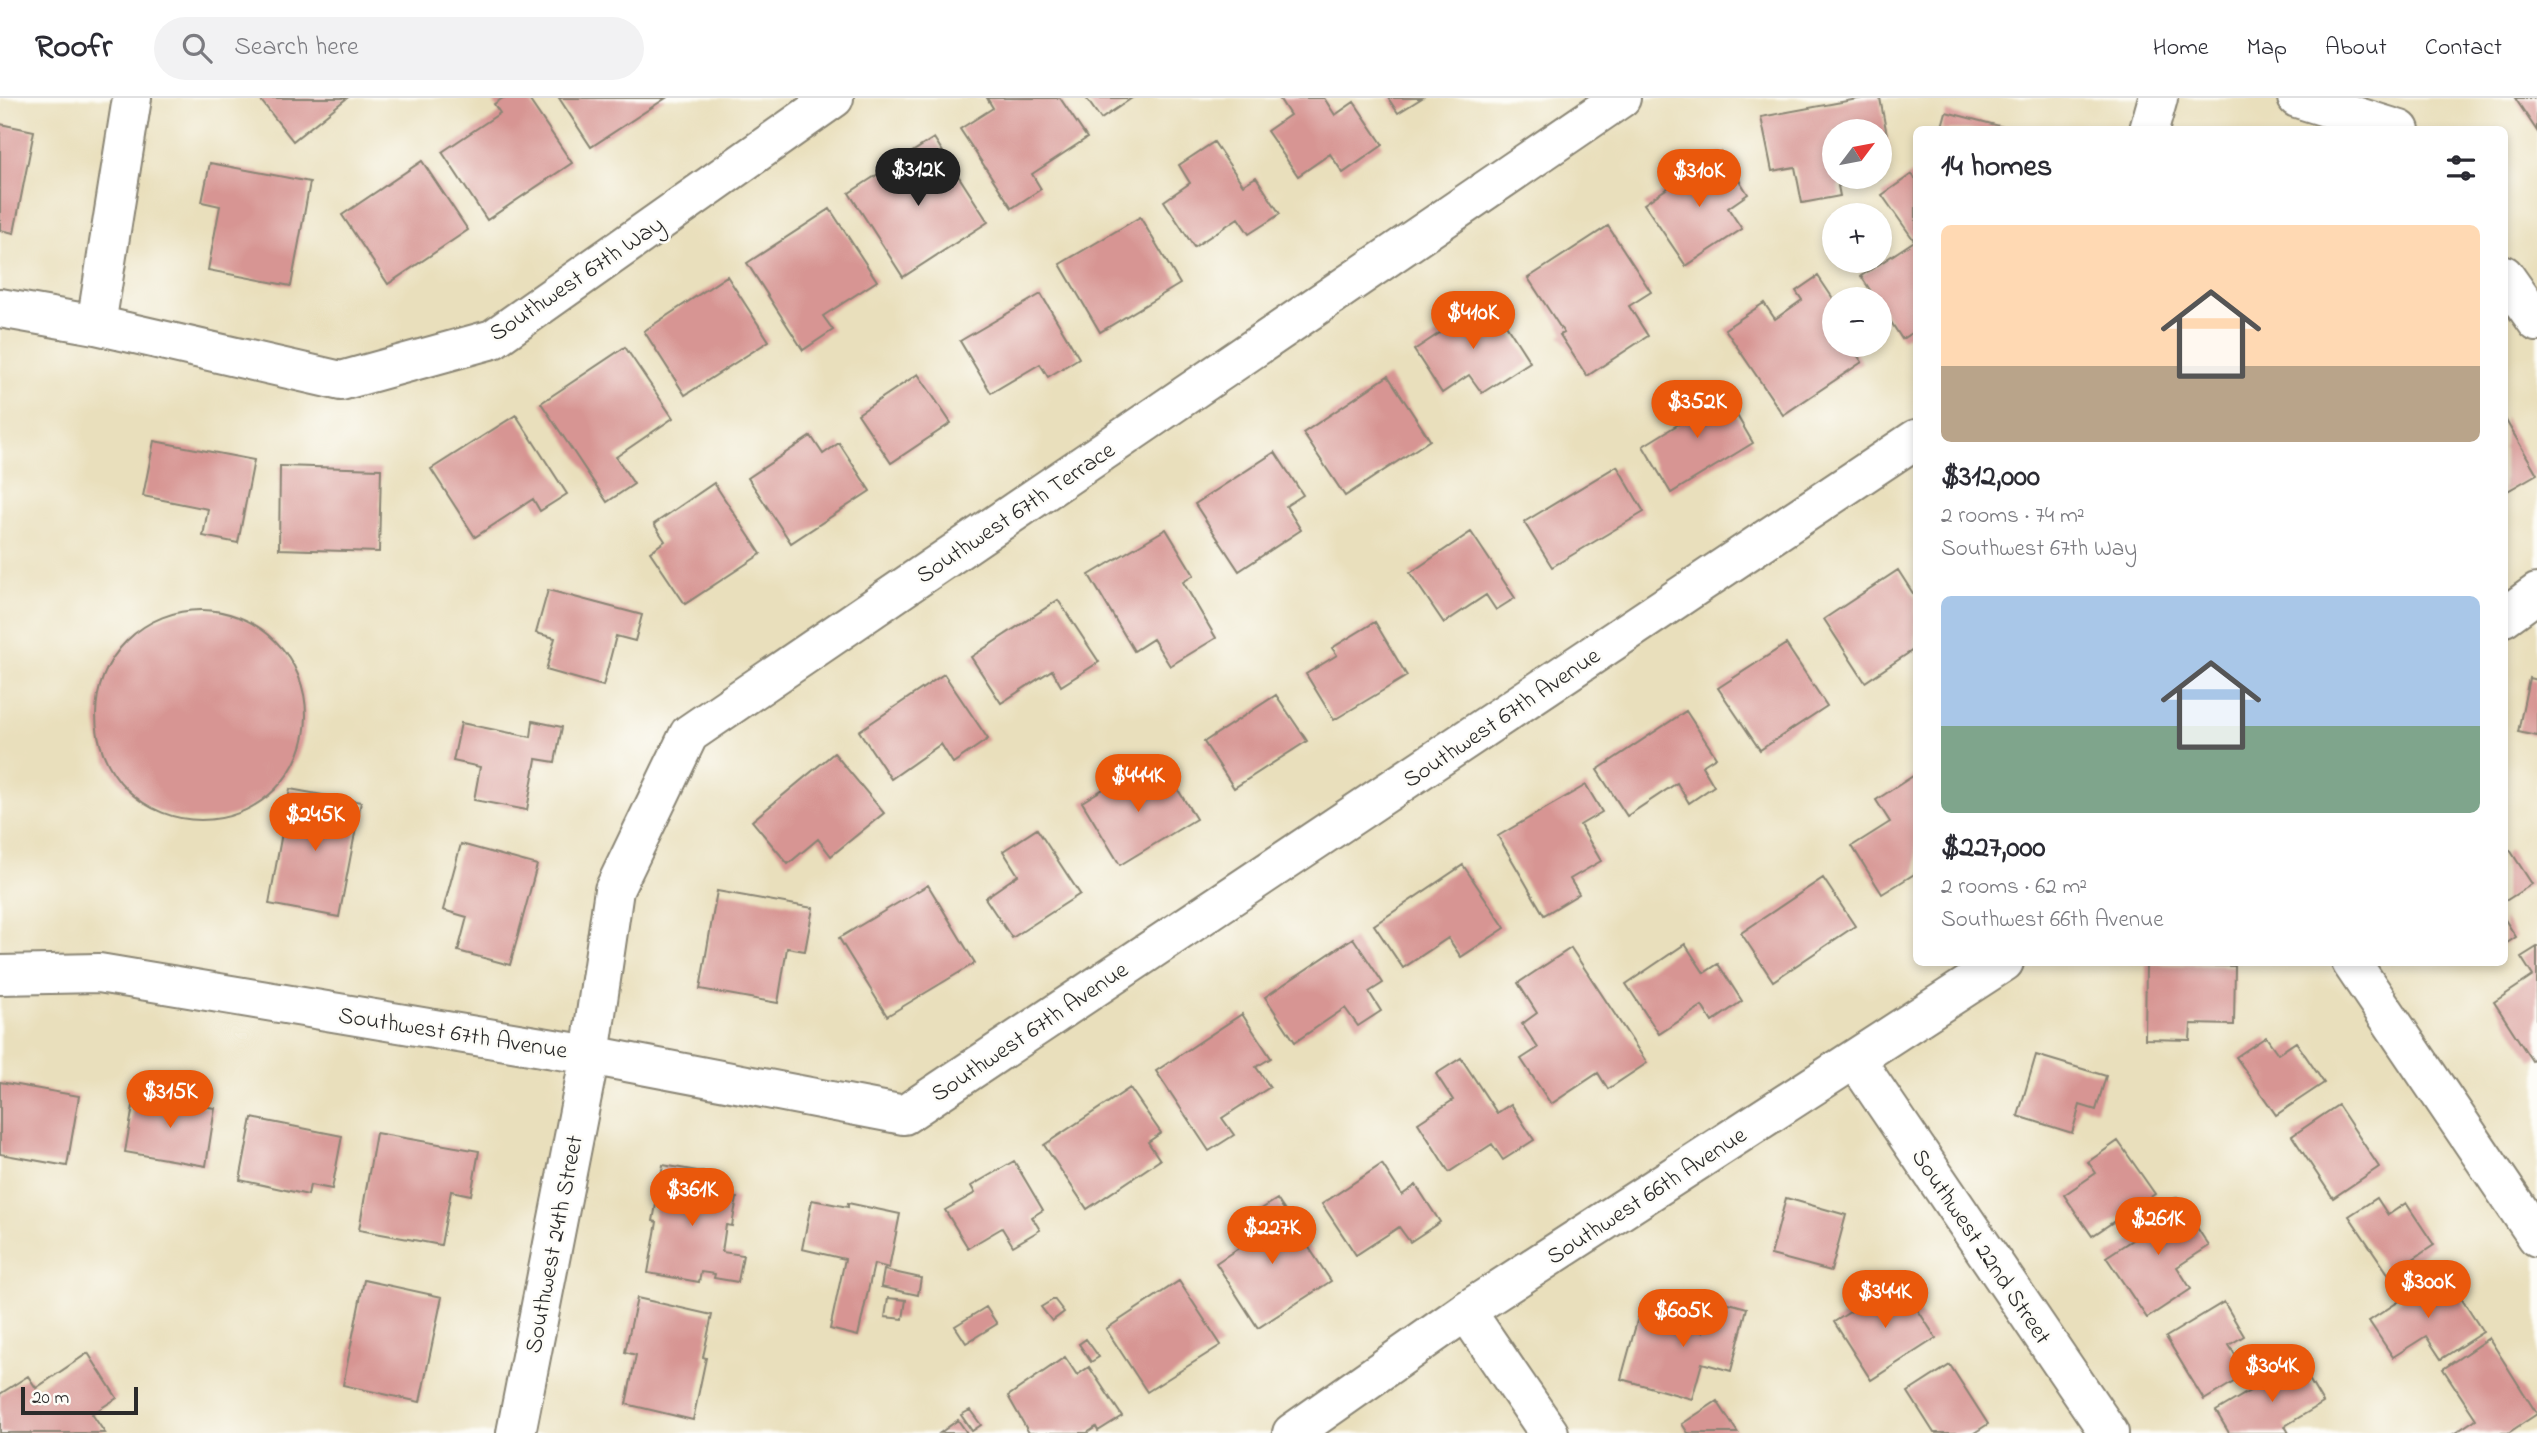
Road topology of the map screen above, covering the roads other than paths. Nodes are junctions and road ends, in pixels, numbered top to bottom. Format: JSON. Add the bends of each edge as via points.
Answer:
{"nodes":[{"id":1,"x":132,"y":98,"type":"edge"},
{"id":2,"x":834,"y":98,"type":"edge"},
{"id":3,"x":1621,"y":98,"type":"edge"},
{"id":4,"x":2158,"y":98,"type":"edge"},
{"id":5,"x":2297,"y":98,"type":"edge"},
{"id":6,"x":2150,"y":126,"type":"edge"},
{"id":7,"x":2387,"y":126,"type":"edge"},
{"id":8,"x":2508,"y":281,"type":"edge"},
{"id":9,"x":0,"y":308,"type":"edge"},
{"id":10,"x":2537,"y":322,"type":"edge"},
{"id":11,"x":96,"y":325,"type":"junction"},
{"id":12,"x":1913,"y":441,"type":"edge"},
{"id":13,"x":2537,"y":593,"type":"edge"},
{"id":14,"x":2508,"y":614,"type":"edge"},
{"id":15,"x":1998,"y":966,"type":"edge"},
{"id":16,"x":2354,"y":966,"type":"edge"},
{"id":17,"x":0,"y":975,"type":"edge"},
{"id":18,"x":590,"y":1055,"type":"junction"},
{"id":19,"x":1856,"y":1059,"type":"junction"},
{"id":20,"x":2537,"y":1237,"type":"edge"},
{"id":21,"x":1466,"y":1311,"type":"junction"},
{"id":22,"x":516,"y":1433,"type":"edge"},
{"id":23,"x":1292,"y":1433,"type":"edge"},
{"id":24,"x":1549,"y":1433,"type":"edge"},
{"id":25,"x":2109,"y":1433,"type":"edge"}],
"edges":[{"from":1,"to":11,"type":"street"},
{"from":2,"to":11,"type":"street","name":"Southwest 67th Way","via":[[493,339],[341,381]]},
{"from":3,"to":18,"type":"street","name":"Southwest 67th Terrace","via":[[689,734],[614,890]]},
{"from":4,"to":6,"type":"street"},
{"from":5,"to":7,"type":"street"},
{"from":8,"to":10,"type":"street"},
{"from":9,"to":11,"type":"street","name":"Southwest 67th Way"},
{"from":12,"to":18,"type":"street","name":"Southwest 67th Avenue","via":[[904,1115]]},
{"from":13,"to":14,"type":"street"},
{"from":15,"to":19,"type":"street","name":"Southwest 66th Avenue"},
{"from":16,"to":20,"type":"street"},
{"from":17,"to":18,"type":"street","name":"Southwest 67th Avenue","via":[[99,973]]},
{"from":18,"to":22,"type":"street","name":"Southwest 24th Street"},
{"from":19,"to":21,"type":"street","name":"Southwest 66th Avenue"},
{"from":19,"to":25,"type":"street","name":"Southwest 22nd Street"},
{"from":21,"to":23,"type":"street","name":"Southwest 66th Avenue"},
{"from":21,"to":24,"type":"street"}]}
